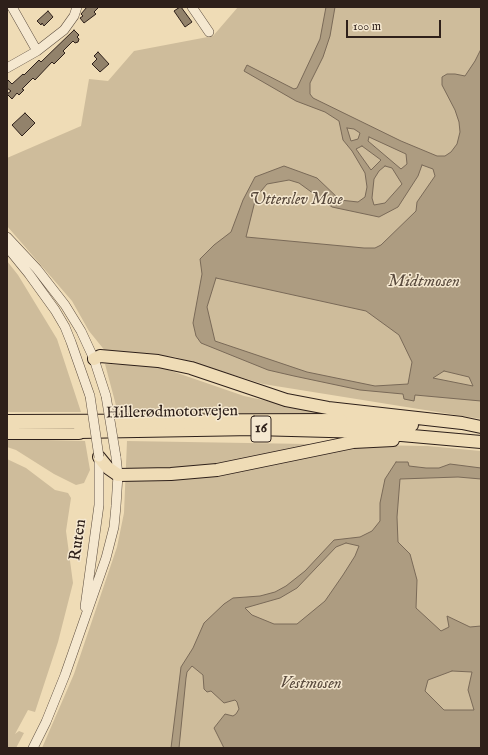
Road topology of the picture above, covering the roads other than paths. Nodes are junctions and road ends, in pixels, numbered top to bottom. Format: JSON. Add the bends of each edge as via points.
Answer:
{"nodes":[{"id":1,"x":12,"y":7,"type":"edge"},
{"id":2,"x":77,"y":7,"type":"edge"},
{"id":3,"x":192,"y":7,"type":"edge"},
{"id":4,"x":209,"y":32,"type":"dead end"},
{"id":5,"x":37,"y":51,"type":"junction"},
{"id":6,"x":7,"y":68,"type":"edge"},
{"id":7,"x":7,"y":238,"type":"edge"},
{"id":8,"x":7,"y":247,"type":"edge"},
{"id":9,"x":94,"y":359,"type":"junction"},
{"id":10,"x":84,"y":377,"type":"junction"},
{"id":11,"x":340,"y":421,"type":"joint"},
{"id":12,"x":7,"y":422,"type":"edge"},
{"id":13,"x":481,"y":427,"type":"edge"},
{"id":14,"x":481,"y":431,"type":"edge"},
{"id":15,"x":7,"y":432,"type":"edge"},
{"id":16,"x":79,"y":432,"type":"joint"},
{"id":17,"x":443,"y":437,"type":"junction"},
{"id":18,"x":481,"y":442,"type":"edge"},
{"id":19,"x":99,"y":457,"type":"junction"},
{"id":20,"x":118,"y":475,"type":"junction"},
{"id":21,"x":82,"y":626,"type":"junction"},
{"id":22,"x":33,"y":748,"type":"edge"}],
"edges":[{"from":1,"to":5,"type":"street"},
{"from":2,"to":5,"type":"street","via":[[64,30]]},
{"from":3,"to":4,"type":"street"},
{"from":5,"to":6,"type":"street"},
{"from":7,"to":9,"type":"street","name":"Ruten","via":[[53,288],[81,332]]},
{"from":8,"to":10,"type":"street","name":"Ruten","via":[[61,321]]},
{"from":9,"to":10,"type":"street","via":[[86,369]]},
{"from":9,"to":13,"type":"main road","via":[[100,356],[158,360],[191,368],[286,400],[328,408]]},
{"from":9,"to":20,"type":"street","name":"Ruten","bridge":true,"via":[[106,396]]},
{"from":10,"to":19,"type":"street","name":"Ruten","bridge":true,"via":[[90,396]]},
{"from":11,"to":12,"type":"highway","name":"Hillerødmotorvejen","number":"16"},
{"from":11,"to":14,"type":"main road","name":"Hillerødmotorvejen","number":"16","via":[[425,425]]},
{"from":15,"to":16,"type":"highway","name":"Hillerødmotorvejen","number":"16"},
{"from":16,"to":17,"type":"main road","name":"Hillerødmotorvejen","number":"16","via":[[254,429]]},
{"from":17,"to":18,"type":"main road","name":"Hillerødmotorvejen","number":"16"},
{"from":17,"to":20,"type":"main road","via":[[353,442],[217,470]]},
{"from":19,"to":20,"type":"main road"},
{"from":19,"to":21,"type":"street","name":"Ruten","via":[[99,505]]},
{"from":20,"to":21,"type":"street","name":"Ruten","via":[[114,527]]},
{"from":21,"to":22,"type":"street","name":"Ruten","via":[[65,675]]}]}
